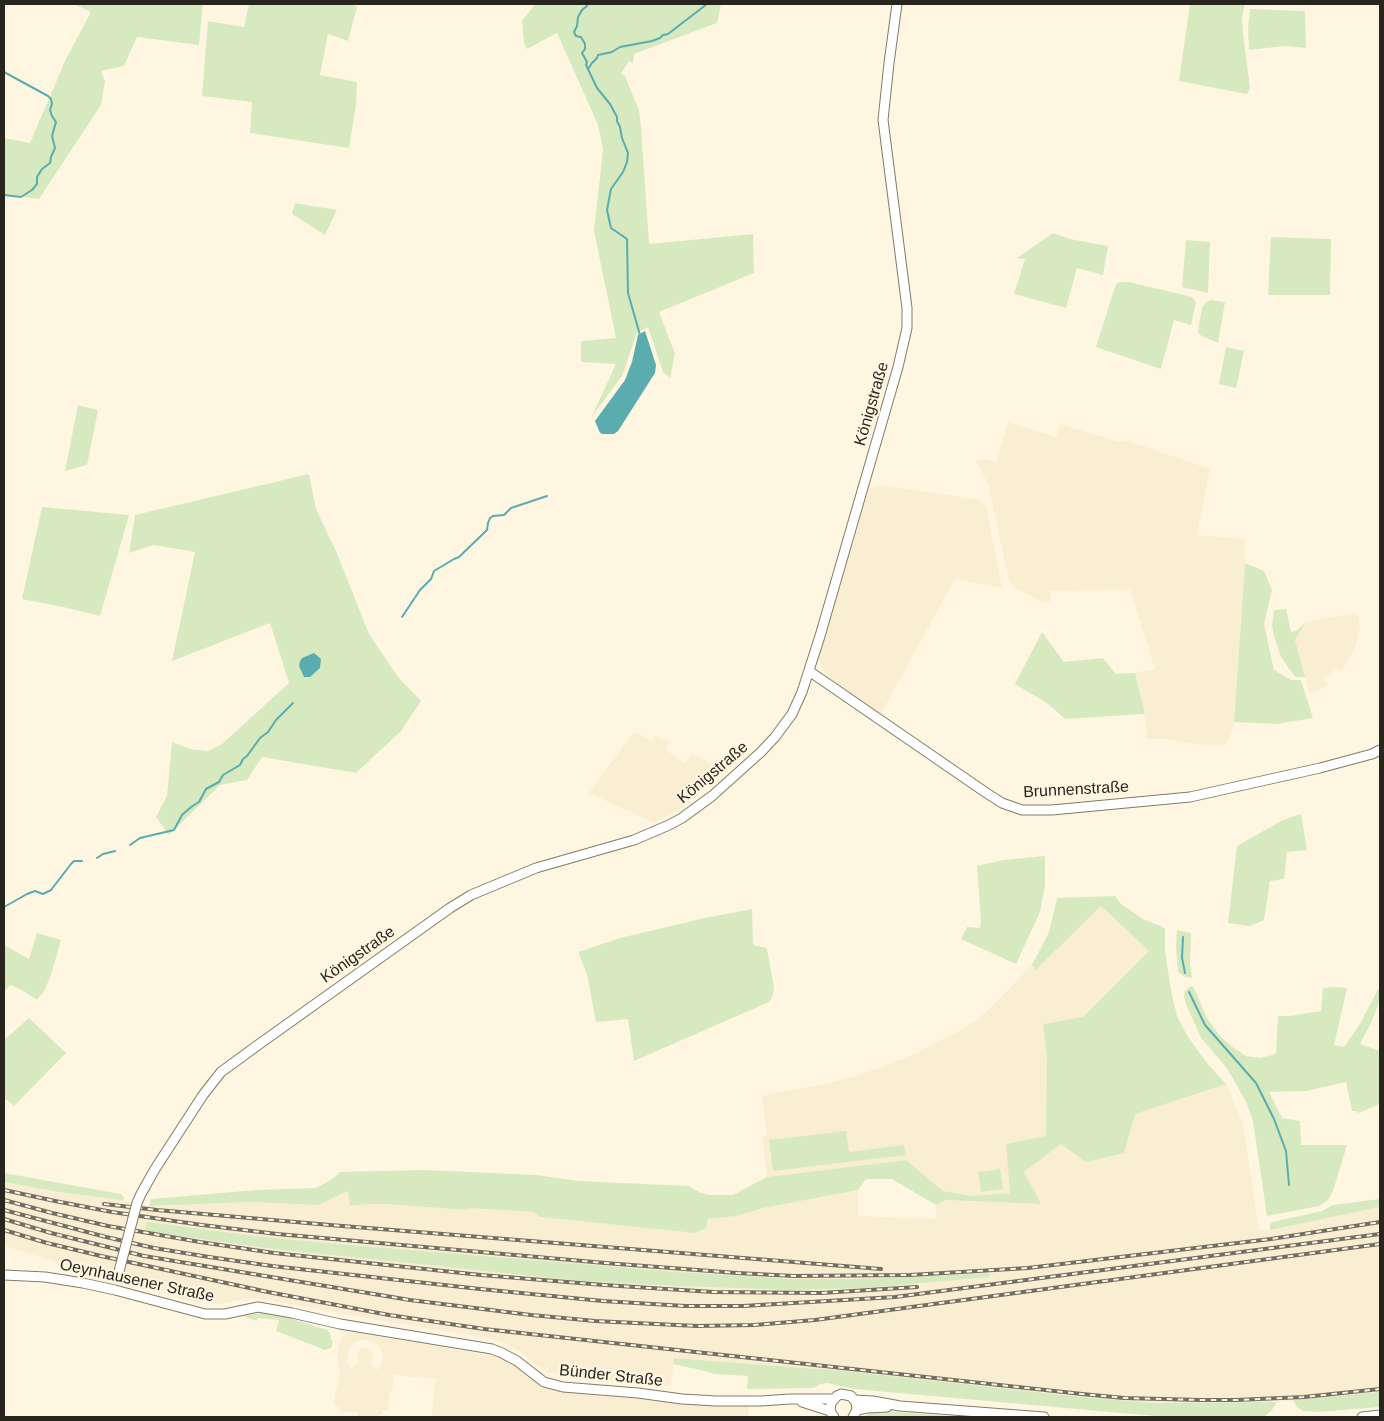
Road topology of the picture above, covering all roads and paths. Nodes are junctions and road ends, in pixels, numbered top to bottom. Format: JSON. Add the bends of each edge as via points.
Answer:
{"nodes":[{"id":1,"x":897,"y":4,"type":"edge"},
{"id":2,"x":809,"y":671,"type":"junction"},
{"id":3,"x":1380,"y":750,"type":"edge"},
{"id":4,"x":4,"y":1275,"type":"edge"},
{"id":5,"x":114,"y":1290,"type":"junction"},
{"id":6,"x":292,"y":1313,"type":"joint"},
{"id":7,"x":790,"y":1399,"type":"junction"},
{"id":8,"x":833,"y":1399,"type":"junction"},
{"id":9,"x":854,"y":1400,"type":"junction"},
{"id":10,"x":900,"y":1406,"type":"junction"},
{"id":11,"x":832,"y":1414,"type":"edge"},
{"id":12,"x":855,"y":1414,"type":"edge"},
{"id":13,"x":1380,"y":1416,"type":"edge"},
{"id":14,"x":1044,"y":1417,"type":"edge"},
{"id":15,"x":1362,"y":1417,"type":"edge"}],
"edges":[{"from":1,"to":2,"type":"main road","name":"Königstraße","via":[[884,120],[907,328]]},
{"from":2,"to":3,"type":"main road","name":"Brunnenstraße","via":[[985,792],[1022,810],[1190,797],[1320,768]]},
{"from":2,"to":5,"type":"main road","name":"Königstraße","bridge":true,"via":[[795,709],[775,737],[712,796],[682,818],[634,840],[536,868],[471,895],[221,1072],[141,1194]]},
{"from":4,"to":5,"type":"main road","name":"Oeynhausener Straße","via":[[46,1277]]},
{"from":5,"to":6,"type":"main road","name":"Oeynhausener Straße","via":[[205,1314],[225,1314],[258,1307]]},
{"from":6,"to":7,"type":"main road","name":"Bünder Straße","via":[[492,1349],[517,1361],[544,1382],[563,1387],[699,1400]]},
{"from":7,"to":8,"type":"main road","name":"Bünder Straße"},
{"from":7,"to":11,"type":"main road"},
{"from":8,"to":9,"type":"main road","name":"Bünder Straße","via":[[846,1394]]},
{"from":8,"to":11,"type":"main road"},
{"from":9,"to":10,"type":"main road"},
{"from":9,"to":12,"type":"main road","via":[[857,1405]]},
{"from":10,"to":12,"type":"main road","via":[[867,1408]]},
{"from":10,"to":14,"type":"main road"},
{"from":13,"to":15,"type":"main road"}]}
